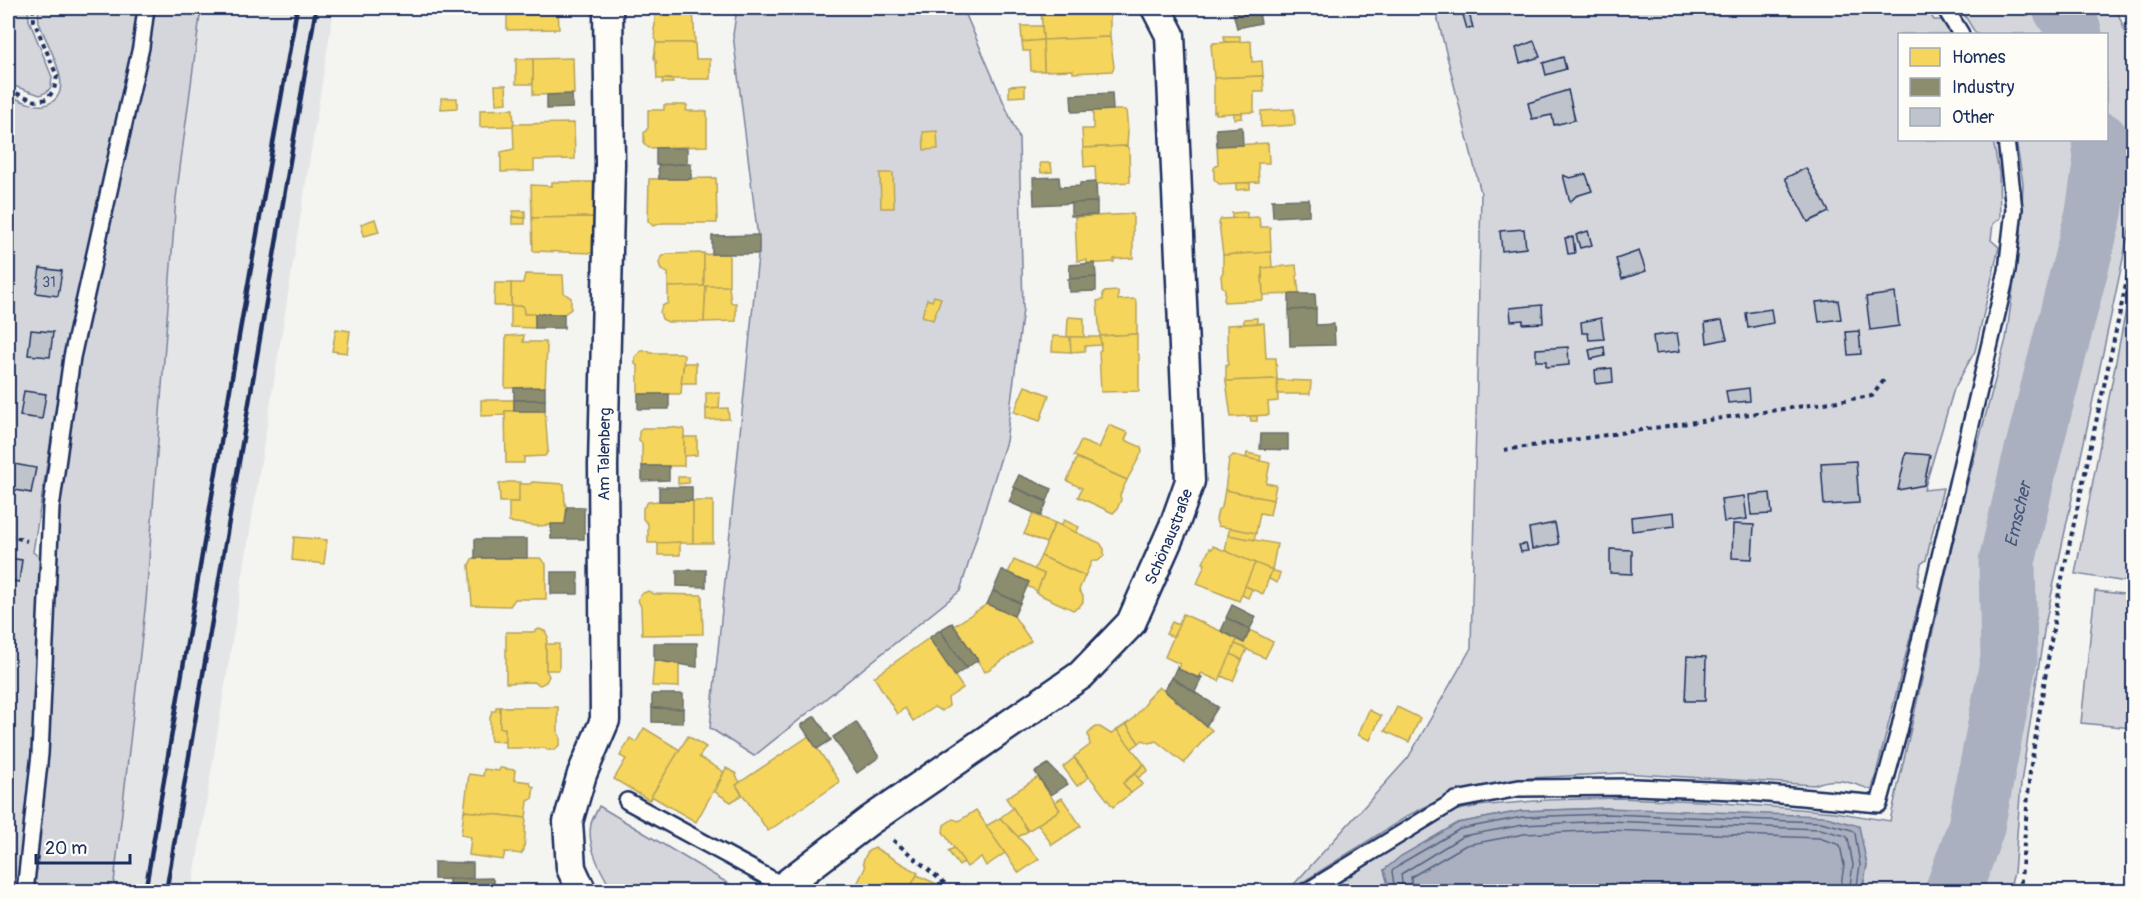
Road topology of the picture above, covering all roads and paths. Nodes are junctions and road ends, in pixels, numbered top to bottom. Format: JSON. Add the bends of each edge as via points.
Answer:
{"nodes":[{"id":1,"x":33,"y":8,"type":"edge"},
{"id":2,"x":146,"y":8,"type":"edge"},
{"id":3,"x":608,"y":8,"type":"edge"},
{"id":4,"x":1156,"y":8,"type":"edge"},
{"id":5,"x":1945,"y":8,"type":"edge"},
{"id":6,"x":2125,"y":8,"type":"edge"},
{"id":7,"x":2133,"y":26,"type":"edge"},
{"id":8,"x":1960,"y":33,"type":"edge"},
{"id":9,"x":8,"y":90,"type":"edge"},
{"id":10,"x":2006,"y":141,"type":"edge"},
{"id":11,"x":2133,"y":248,"type":"edge"},
{"id":12,"x":1884,"y":380,"type":"dead end"},
{"id":13,"x":1504,"y":450,"type":"dead end"},
{"id":14,"x":627,"y":801,"type":"dead end"},
{"id":15,"x":869,"y":820,"type":"junction"},
{"id":16,"x":782,"y":889,"type":"edge"},
{"id":17,"x":25,"y":891,"type":"edge"},
{"id":18,"x":582,"y":891,"type":"edge"},
{"id":19,"x":955,"y":891,"type":"edge"},
{"id":20,"x":1306,"y":891,"type":"edge"},
{"id":21,"x":2020,"y":891,"type":"edge"}],
"edges":[{"from":1,"to":9,"type":"path","via":[[34,21],[57,76],[54,90],[47,99],[36,100]]},
{"from":2,"to":17,"type":"lane","via":[[141,47],[72,357],[52,496],[40,754]]},
{"from":3,"to":18,"type":"street","name":"Am Talenberg","via":[[603,465],[605,720],[582,774],[568,822],[571,868]]},
{"from":4,"to":15,"type":"street","name":"Schönaustraße","via":[[1170,34],[1190,482],[1131,623],[1081,675]]},
{"from":5,"to":8,"type":"lane"},
{"from":6,"to":7,"type":"path"},
{"from":10,"to":20,"type":"lane","via":[[2014,209],[2007,271],[1879,804],[1735,791],[1519,788],[1456,800]]},
{"from":11,"to":21,"type":"path","via":[[2059,592],[2030,771]]},
{"from":12,"to":13,"type":"path","via":[[1872,396]]},
{"from":14,"to":16,"type":"lane"},
{"from":15,"to":16,"type":"street","name":"Schönaustraße"},
{"from":15,"to":19,"type":"path"}]}
